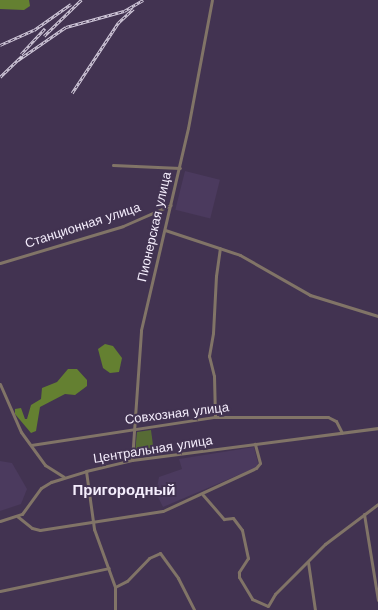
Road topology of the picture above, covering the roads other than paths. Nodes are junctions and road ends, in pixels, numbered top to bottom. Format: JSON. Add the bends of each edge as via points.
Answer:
{"nodes":[{"id":1,"x":212,"y":0,"type":"edge"},
{"id":2,"x":113,"y":165,"type":"dead end"},
{"id":3,"x":180,"y":168,"type":"junction"},
{"id":4,"x":171,"y":205,"type":"junction"},
{"id":5,"x":165,"y":230,"type":"junction"},
{"id":6,"x":220,"y":248,"type":"junction"},
{"id":7,"x":0,"y":262,"type":"edge"},
{"id":8,"x":378,"y":316,"type":"edge"},
{"id":9,"x":0,"y":384,"type":"edge"},
{"id":10,"x":215,"y":417,"type":"junction"},
{"id":11,"x":378,"y":428,"type":"edge"},
{"id":12,"x":134,"y":430,"type":"junction"},
{"id":13,"x":342,"y":433,"type":"junction"},
{"id":14,"x":255,"y":444,"type":"junction"},
{"id":15,"x":31,"y":445,"type":"junction"},
{"id":16,"x":132,"y":460,"type":"junction"},
{"id":17,"x":86,"y":471,"type":"junction"},
{"id":18,"x":64,"y":477,"type":"junction"},
{"id":19,"x":203,"y":494,"type":"junction"},
{"id":20,"x":378,"y":504,"type":"edge"},
{"id":21,"x":364,"y":514,"type":"junction"},
{"id":22,"x":17,"y":516,"type":"junction"},
{"id":23,"x":0,"y":522,"type":"edge"},
{"id":24,"x":92,"y":522,"type":"junction"},
{"id":25,"x":308,"y":562,"type":"junction"},
{"id":26,"x":110,"y":568,"type":"junction"},
{"id":27,"x":115,"y":587,"type":"junction"},
{"id":28,"x":0,"y":591,"type":"edge"},
{"id":29,"x":378,"y":600,"type":"edge"},
{"id":30,"x":115,"y":610,"type":"edge"},
{"id":31,"x":194,"y":610,"type":"edge"},
{"id":32,"x":315,"y":610,"type":"edge"}],
"edges":[{"from":1,"to":3,"type":"street","name":"Пионерская улица"},
{"from":2,"to":3,"type":"street"},
{"from":3,"to":4,"type":"street","name":"Пионерская улица"},
{"from":4,"to":5,"type":"street","name":"Пионерская улица"},
{"from":4,"to":7,"type":"street","name":"Станционная улица","via":[[123,226]]},
{"from":5,"to":6,"type":"street"},
{"from":5,"to":12,"type":"street","name":"Пионерская улица","via":[[141,330]]},
{"from":6,"to":8,"type":"street","via":[[265,268],[310,295]]},
{"from":6,"to":10,"type":"street","via":[[209,356],[214,376]]},
{"from":9,"to":15,"type":"street","via":[[16,423]]},
{"from":10,"to":12,"type":"street","name":"Совхозная улица"},
{"from":10,"to":13,"type":"street","name":"Совхозная улица","via":[[328,417],[336,421]]},
{"from":11,"to":13,"type":"street","name":"Центральная улица"},
{"from":12,"to":15,"type":"street","name":"Совхозная улица"},
{"from":12,"to":16,"type":"street","name":"Пионерская улица"},
{"from":13,"to":14,"type":"street","name":"Центральная улица"},
{"from":14,"to":16,"type":"street","name":"Центральная улица"},
{"from":14,"to":19,"type":"street","via":[[260,463],[256,468]]},
{"from":15,"to":18,"type":"street","via":[[47,468]]},
{"from":16,"to":17,"type":"street","name":"Центральная улица"},
{"from":17,"to":18,"type":"street","name":"Центральная улица"},
{"from":17,"to":24,"type":"street"},
{"from":18,"to":22,"type":"street","name":"Центральная улица","via":[[40,488],[27,510]]},
{"from":19,"to":24,"type":"street","via":[[163,511]]},
{"from":19,"to":25,"type":"street","via":[[224,519],[233,518],[242,530],[249,556],[239,577],[252,599],[268,606],[275,594]]},
{"from":20,"to":21,"type":"street"},
{"from":21,"to":25,"type":"street","via":[[325,544]]},
{"from":21,"to":29,"type":"street"},
{"from":22,"to":23,"type":"street","name":"Центральная улица"},
{"from":22,"to":24,"type":"street","via":[[28,522],[32,528],[40,530]]},
{"from":24,"to":26,"type":"street"},
{"from":25,"to":32,"type":"street"},
{"from":26,"to":27,"type":"street"},
{"from":26,"to":28,"type":"street"},
{"from":27,"to":30,"type":"street"},
{"from":27,"to":31,"type":"street","via":[[127,581],[149,558],[160,553],[178,578]]}]}
